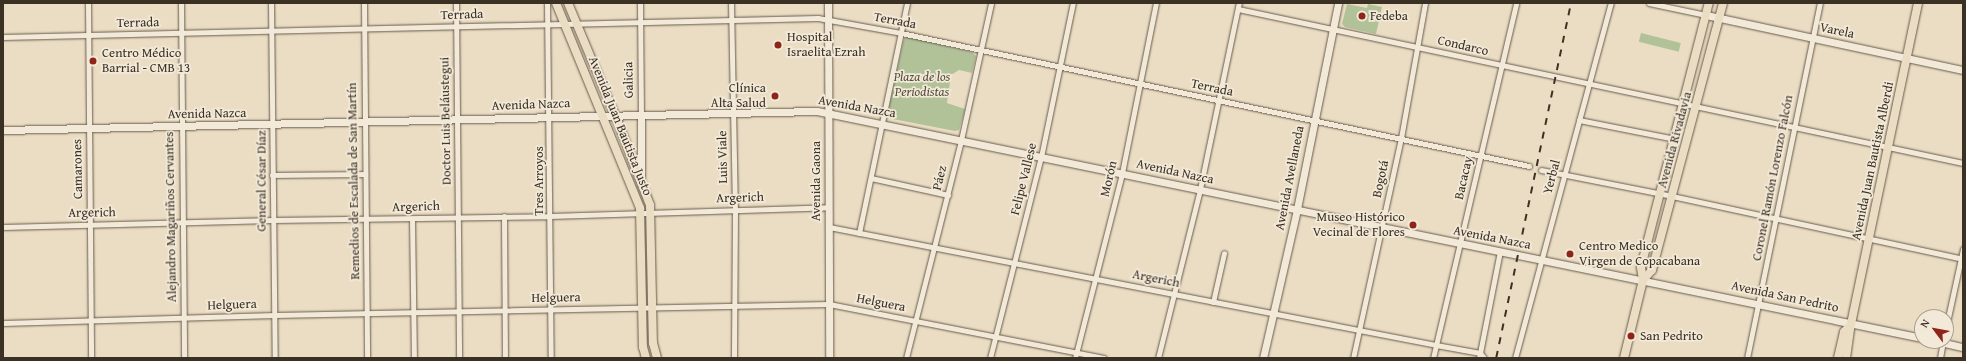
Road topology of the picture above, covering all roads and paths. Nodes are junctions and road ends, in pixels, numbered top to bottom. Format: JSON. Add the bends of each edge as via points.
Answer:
{"nodes":[{"id":1,"x":88,"y":3,"type":"edge"},
{"id":2,"x":181,"y":3,"type":"edge"},
{"id":3,"x":271,"y":3,"type":"edge"},
{"id":4,"x":364,"y":3,"type":"edge"},
{"id":5,"x":456,"y":3,"type":"edge"},
{"id":6,"x":547,"y":3,"type":"edge"},
{"id":7,"x":556,"y":3,"type":"edge"},
{"id":8,"x":568,"y":3,"type":"edge"},
{"id":9,"x":640,"y":3,"type":"edge"},
{"id":10,"x":731,"y":3,"type":"edge"},
{"id":11,"x":828,"y":3,"type":"edge"},
{"id":12,"x":907,"y":3,"type":"edge"},
{"id":13,"x":991,"y":3,"type":"edge"},
{"id":14,"x":1073,"y":3,"type":"edge"},
{"id":15,"x":1156,"y":3,"type":"edge"},
{"id":16,"x":1338,"y":3,"type":"edge"},
{"id":17,"x":1425,"y":3,"type":"edge"},
{"id":18,"x":1516,"y":3,"type":"edge"},
{"id":19,"x":1611,"y":3,"type":"edge"},
{"id":20,"x":1649,"y":3,"type":"edge"},
{"id":21,"x":1709,"y":3,"type":"edge"},
{"id":22,"x":1723,"y":3,"type":"edge"},
{"id":23,"x":1820,"y":3,"type":"edge"},
{"id":24,"x":1918,"y":3,"type":"edge"},
{"id":25,"x":1238,"y":6,"type":"edge"},
{"id":26,"x":1706,"y":14,"type":"junction"},
{"id":27,"x":1719,"y":18,"type":"junction"},
{"id":28,"x":731,"y":19,"type":"junction"},
{"id":29,"x":828,"y":19,"type":"junction"},
{"id":30,"x":640,"y":22,"type":"junction"},
{"id":31,"x":547,"y":23,"type":"junction"},
{"id":32,"x":564,"y":23,"type":"junction"},
{"id":33,"x":576,"y":23,"type":"junction"},
{"id":34,"x":456,"y":27,"type":"junction"},
{"id":35,"x":364,"y":28,"type":"junction"},
{"id":36,"x":1332,"y":29,"type":"junction"},
{"id":37,"x":272,"y":30,"type":"junction"},
{"id":38,"x":901,"y":33,"type":"junction"},
{"id":39,"x":181,"y":34,"type":"junction"},
{"id":40,"x":87,"y":35,"type":"junction"},
{"id":41,"x":3,"y":38,"type":"edge"},
{"id":42,"x":1813,"y":38,"type":"junction"},
{"id":43,"x":1417,"y":47,"type":"junction"},
{"id":44,"x":981,"y":50,"type":"junction"},
{"id":45,"x":1906,"y":58,"type":"junction"},
{"id":46,"x":1501,"y":66,"type":"junction"},
{"id":47,"x":1060,"y":67,"type":"junction"},
{"id":48,"x":1963,"y":70,"type":"edge"},
{"id":49,"x":1140,"y":84,"type":"junction"},
{"id":50,"x":1588,"y":84,"type":"junction"},
{"id":51,"x":1219,"y":100,"type":"junction"},
{"id":52,"x":1683,"y":104,"type":"junction"},
{"id":53,"x":1696,"y":107,"type":"junction"},
{"id":54,"x":828,"y":112,"type":"junction"},
{"id":55,"x":733,"y":113,"type":"junction"},
{"id":56,"x":641,"y":114,"type":"junction"},
{"id":57,"x":602,"y":115,"type":"junction"},
{"id":58,"x":614,"y":115,"type":"junction"},
{"id":59,"x":549,"y":117,"type":"junction"},
{"id":60,"x":457,"y":120,"type":"junction"},
{"id":61,"x":1579,"y":120,"type":"junction"},
{"id":62,"x":1314,"y":121,"type":"junction"},
{"id":63,"x":364,"y":122,"type":"junction"},
{"id":64,"x":273,"y":124,"type":"junction"},
{"id":65,"x":883,"y":124,"type":"junction"},
{"id":66,"x":181,"y":127,"type":"junction"},
{"id":67,"x":88,"y":128,"type":"junction"},
{"id":68,"x":1794,"y":128,"type":"junction"},
{"id":69,"x":3,"y":130,"type":"edge"},
{"id":70,"x":1400,"y":138,"type":"junction"},
{"id":71,"x":1675,"y":139,"type":"junction"},
{"id":72,"x":961,"y":140,"type":"junction"},
{"id":73,"x":1888,"y":147,"type":"junction"},
{"id":74,"x":1480,"y":156,"type":"junction"},
{"id":75,"x":1041,"y":157,"type":"junction"},
{"id":76,"x":1963,"y":163,"type":"edge"},
{"id":77,"x":1529,"y":166,"type":"dead end"},
{"id":78,"x":1540,"y":170,"type":"dead end"},
{"id":79,"x":1122,"y":173,"type":"junction"},
{"id":80,"x":364,"y":174,"type":"junction"},
{"id":81,"x":1564,"y":174,"type":"junction"},
{"id":82,"x":272,"y":175,"type":"junction"},
{"id":83,"x":871,"y":178,"type":"junction"},
{"id":84,"x":641,"y":181,"type":"junction"},
{"id":85,"x":1200,"y":189,"type":"junction"},
{"id":86,"x":1660,"y":194,"type":"junction"},
{"id":87,"x":948,"y":195,"type":"junction"},
{"id":88,"x":1672,"y":196,"type":"junction"},
{"id":89,"x":829,"y":207,"type":"junction"},
{"id":90,"x":1297,"y":209,"type":"junction"},
{"id":91,"x":735,"y":210,"type":"junction"},
{"id":92,"x":641,"y":212,"type":"junction"},
{"id":93,"x":651,"y":212,"type":"junction"},
{"id":94,"x":504,"y":216,"type":"junction"},
{"id":95,"x":550,"y":216,"type":"junction"},
{"id":96,"x":458,"y":217,"type":"junction"},
{"id":97,"x":412,"y":219,"type":"junction"},
{"id":98,"x":1776,"y":219,"type":"junction"},
{"id":99,"x":273,"y":220,"type":"junction"},
{"id":100,"x":365,"y":220,"type":"junction"},
{"id":101,"x":182,"y":223,"type":"junction"},
{"id":102,"x":90,"y":224,"type":"junction"},
{"id":103,"x":3,"y":227,"type":"edge"},
{"id":104,"x":829,"y":227,"type":"junction"},
{"id":105,"x":1382,"y":227,"type":"junction"},
{"id":106,"x":859,"y":232,"type":"junction"},
{"id":107,"x":1869,"y":239,"type":"junction"},
{"id":108,"x":1461,"y":244,"type":"junction"},
{"id":109,"x":935,"y":247,"type":"junction"},
{"id":110,"x":1963,"y":249,"type":"edge"},
{"id":111,"x":1500,"y":251,"type":"junction"},
{"id":112,"x":1224,"y":253,"type":"dead end"},
{"id":113,"x":1962,"y":258,"type":"edge"},
{"id":114,"x":1541,"y":260,"type":"junction"},
{"id":115,"x":1015,"y":263,"type":"junction"},
{"id":116,"x":1095,"y":278,"type":"junction"},
{"id":117,"x":1643,"y":280,"type":"junction"},
{"id":118,"x":1175,"y":294,"type":"junction"},
{"id":119,"x":1213,"y":302,"type":"junction"},
{"id":120,"x":829,"y":304,"type":"junction"},
{"id":121,"x":1759,"y":304,"type":"junction"},
{"id":122,"x":734,"y":305,"type":"junction"},
{"id":123,"x":651,"y":306,"type":"junction"},
{"id":124,"x":642,"y":307,"type":"junction"},
{"id":125,"x":551,"y":309,"type":"junction"},
{"id":126,"x":1950,"y":309,"type":"edge"},
{"id":127,"x":504,"y":310,"type":"junction"},
{"id":128,"x":459,"y":311,"type":"junction"},
{"id":129,"x":414,"y":312,"type":"junction"},
{"id":130,"x":367,"y":313,"type":"junction"},
{"id":131,"x":1274,"y":314,"type":"junction"},
{"id":132,"x":274,"y":315,"type":"junction"},
{"id":133,"x":184,"y":317,"type":"junction"},
{"id":134,"x":91,"y":320,"type":"junction"},
{"id":135,"x":915,"y":321,"type":"junction"},
{"id":136,"x":3,"y":323,"type":"edge"},
{"id":137,"x":1851,"y":324,"type":"junction"},
{"id":138,"x":1360,"y":331,"type":"junction"},
{"id":139,"x":1914,"y":336,"type":"edge"},
{"id":140,"x":996,"y":337,"type":"junction"},
{"id":141,"x":1436,"y":345,"type":"junction"},
{"id":142,"x":1077,"y":352,"type":"junction"},
{"id":143,"x":1479,"y":356,"type":"edge"},
{"id":144,"x":91,"y":358,"type":"edge"},
{"id":145,"x":184,"y":358,"type":"edge"},
{"id":146,"x":275,"y":358,"type":"edge"},
{"id":147,"x":367,"y":358,"type":"edge"},
{"id":148,"x":414,"y":358,"type":"edge"},
{"id":149,"x":459,"y":358,"type":"edge"},
{"id":150,"x":505,"y":358,"type":"edge"},
{"id":151,"x":551,"y":358,"type":"edge"},
{"id":152,"x":645,"y":358,"type":"edge"},
{"id":153,"x":657,"y":358,"type":"edge"},
{"id":154,"x":734,"y":358,"type":"edge"},
{"id":155,"x":829,"y":358,"type":"edge"},
{"id":156,"x":906,"y":358,"type":"edge"},
{"id":157,"x":990,"y":358,"type":"edge"},
{"id":158,"x":1075,"y":358,"type":"edge"},
{"id":159,"x":1104,"y":358,"type":"edge"},
{"id":160,"x":1158,"y":358,"type":"edge"},
{"id":161,"x":1263,"y":358,"type":"edge"},
{"id":162,"x":1353,"y":358,"type":"edge"},
{"id":163,"x":1433,"y":358,"type":"edge"},
{"id":164,"x":1484,"y":358,"type":"edge"},
{"id":165,"x":1515,"y":358,"type":"edge"},
{"id":166,"x":1624,"y":358,"type":"edge"},
{"id":167,"x":1747,"y":358,"type":"edge"},
{"id":168,"x":1838,"y":358,"type":"edge"},
{"id":169,"x":1846,"y":358,"type":"edge"}],
"edges":[{"from":1,"to":40,"type":"street","name":"Camarones"},
{"from":2,"to":39,"type":"street","name":"Alejandro Magariños Cervantes"},
{"from":3,"to":37,"type":"street","name":"General César Díaz"},
{"from":4,"to":35,"type":"street","name":"Remedios de Escalada de San Martín"},
{"from":5,"to":34,"type":"street","name":"Doctor Luis Beláustegui"},
{"from":6,"to":31,"type":"street","name":"Tres Arroyos"},
{"from":7,"to":32,"type":"main road","name":"Avenida Juan Bautista Justo"},
{"from":8,"to":33,"type":"main road","name":"Avenida Juan Bautista Justo"},
{"from":9,"to":30,"type":"street","name":"Galicia"},
{"from":10,"to":28,"type":"street","name":"Luis Viale"},
{"from":11,"to":29,"type":"main road","name":"Avenida Gaona"},
{"from":12,"to":38,"type":"street"},
{"from":13,"to":44,"type":"street","name":"Páez"},
{"from":14,"to":47,"type":"street","name":"Felipe Vallese"},
{"from":15,"to":49,"type":"street","name":"Morón"},
{"from":16,"to":36,"type":"main road","name":"Avenida Avellaneda"},
{"from":17,"to":43,"type":"street","name":"Bogotá"},
{"from":18,"to":46,"type":"street","name":"Bacacay"},
{"from":19,"to":50,"type":"street","name":"Yerbal"},
{"from":20,"to":26,"type":"street"},
{"from":21,"to":26,"type":"main road","name":"Avenida Rivadavia"},
{"from":22,"to":27,"type":"main road","name":"Avenida Rivadavia"},
{"from":23,"to":42,"type":"street","name":"Coronel Ramón Lorenzo Falcón"},
{"from":24,"to":45,"type":"main road","name":"Avenida Juan Bautista Alberdi"},
{"from":25,"to":36,"type":"street","name":"Condarco"},
{"from":25,"to":51,"type":"street"},
{"from":26,"to":27,"type":"main road","name":"Varela"},
{"from":26,"to":52,"type":"main road","name":"Avenida Rivadavia"},
{"from":27,"to":42,"type":"main road","name":"Varela"},
{"from":27,"to":53,"type":"main road","name":"Avenida Rivadavia"},
{"from":28,"to":29,"type":"street","name":"Terrada"},
{"from":28,"to":30,"type":"street","name":"Terrada"},
{"from":28,"to":55,"type":"street","name":"Luis Viale"},
{"from":29,"to":38,"type":"street","name":"Terrada"},
{"from":29,"to":54,"type":"main road","name":"Avenida Gaona"},
{"from":30,"to":33,"type":"street","name":"Terrada"},
{"from":30,"to":56,"type":"street","name":"Galicia"},
{"from":31,"to":32,"type":"street","name":"Terrada"},
{"from":31,"to":34,"type":"street","name":"Terrada"},
{"from":31,"to":59,"type":"street","name":"Tres Arroyos"},
{"from":32,"to":33,"type":"street","name":"Terrada"},
{"from":32,"to":57,"type":"main road","name":"Avenida Juan Bautista Justo"},
{"from":33,"to":58,"type":"main road","name":"Avenida Juan Bautista Justo"},
{"from":34,"to":35,"type":"street","name":"Terrada"},
{"from":34,"to":60,"type":"street","name":"Doctor Luis Beláustegui"},
{"from":35,"to":37,"type":"street","name":"Terrada"},
{"from":35,"to":63,"type":"street","name":"Remedios de Escalada de San Martín"},
{"from":36,"to":43,"type":"street","name":"Condarco"},
{"from":36,"to":62,"type":"main road","name":"Avenida Avellaneda"},
{"from":37,"to":39,"type":"street","name":"Terrada"},
{"from":37,"to":64,"type":"street","name":"General César Díaz"},
{"from":38,"to":44,"type":"street","name":"Terrada"},
{"from":38,"to":65,"type":"street"},
{"from":39,"to":40,"type":"street","name":"Terrada"},
{"from":39,"to":66,"type":"street","name":"Alejandro Magariños Cervantes"},
{"from":40,"to":41,"type":"street","name":"Terrada"},
{"from":40,"to":67,"type":"street","name":"Camarones"},
{"from":42,"to":45,"type":"main road","name":"Varela"},
{"from":42,"to":68,"type":"street","name":"Coronel Ramón Lorenzo Falcón"},
{"from":43,"to":46,"type":"street","name":"Condarco"},
{"from":43,"to":70,"type":"street","name":"Bogotá"},
{"from":44,"to":47,"type":"street","name":"Terrada"},
{"from":44,"to":72,"type":"street","name":"Páez"},
{"from":45,"to":48,"type":"main road","name":"Varela"},
{"from":45,"to":73,"type":"main road","name":"Avenida Juan Bautista Alberdi"},
{"from":46,"to":50,"type":"street","name":"Condarco"},
{"from":46,"to":74,"type":"street","name":"Bacacay"},
{"from":47,"to":49,"type":"street","name":"Terrada"},
{"from":47,"to":75,"type":"street","name":"Felipe Vallese"},
{"from":49,"to":51,"type":"street","name":"Terrada"},
{"from":49,"to":79,"type":"street","name":"Morón"},
{"from":50,"to":52,"type":"street","name":"Condarco"},
{"from":50,"to":61,"type":"street","name":"Yerbal"},
{"from":51,"to":62,"type":"street","name":"Terrada"},
{"from":51,"to":85,"type":"street"},
{"from":52,"to":53,"type":"street","name":"Condarco"},
{"from":52,"to":71,"type":"main road","name":"Avenida Rivadavia"},
{"from":53,"to":68,"type":"street","name":"Condarco"},
{"from":53,"to":88,"type":"main road","name":"Avenida Rivadavia"},
{"from":54,"to":55,"type":"main road","name":"Avenida Nazca"},
{"from":54,"to":65,"type":"main road","name":"Avenida Nazca"},
{"from":54,"to":89,"type":"main road","name":"Avenida Gaona"},
{"from":55,"to":56,"type":"main road","name":"Avenida Nazca"},
{"from":55,"to":91,"type":"street","name":"Luis Viale"},
{"from":56,"to":58,"type":"main road","name":"Avenida Nazca"},
{"from":56,"to":84,"type":"main road","name":"Galicia"},
{"from":57,"to":58,"type":"main road","name":"Avenida Nazca"},
{"from":57,"to":59,"type":"main road","name":"Avenida Nazca"},
{"from":57,"to":92,"type":"main road","name":"Avenida Juan Bautista Justo"},
{"from":58,"to":84,"type":"main road","name":"Avenida Juan Bautista Justo"},
{"from":59,"to":60,"type":"main road","name":"Avenida Nazca"},
{"from":59,"to":95,"type":"street","name":"Tres Arroyos"},
{"from":60,"to":63,"type":"main road","name":"Avenida Nazca"},
{"from":60,"to":96,"type":"street","name":"Doctor Luis Beláustegui"},
{"from":61,"to":71,"type":"street"},
{"from":61,"to":81,"type":"street","name":"Yerbal"},
{"from":62,"to":70,"type":"street","name":"Terrada"},
{"from":62,"to":90,"type":"main road","name":"Avenida Avellaneda"},
{"from":63,"to":64,"type":"main road","name":"Avenida Nazca"},
{"from":63,"to":80,"type":"street","name":"Remedios de Escalada de San Martín"},
{"from":64,"to":66,"type":"main road","name":"Avenida Nazca"},
{"from":64,"to":82,"type":"street","name":"General César Díaz"},
{"from":65,"to":72,"type":"main road","name":"Avenida Nazca"},
{"from":65,"to":83,"type":"street"},
{"from":66,"to":67,"type":"main road","name":"Avenida Nazca"},
{"from":66,"to":101,"type":"street","name":"Alejandro Magariños Cervantes"},
{"from":67,"to":69,"type":"main road","name":"Avenida Nazca"},
{"from":67,"to":102,"type":"street","name":"Camarones"},
{"from":68,"to":73,"type":"street","name":"Condarco"},
{"from":68,"to":98,"type":"street","name":"Coronel Ramón Lorenzo Falcón"},
{"from":70,"to":74,"type":"street","name":"Terrada"},
{"from":70,"to":105,"type":"street","name":"Bogotá"},
{"from":71,"to":86,"type":"main road","name":"Avenida Rivadavia"},
{"from":72,"to":75,"type":"main road","name":"Avenida Nazca"},
{"from":72,"to":87,"type":"street","name":"Páez"},
{"from":73,"to":76,"type":"street","name":"Condarco"},
{"from":73,"to":107,"type":"main road","name":"Avenida Juan Bautista Alberdi"},
{"from":74,"to":77,"type":"street","name":"Terrada"},
{"from":74,"to":108,"type":"street","name":"Bacacay"},
{"from":75,"to":79,"type":"main road","name":"Avenida Nazca"},
{"from":75,"to":115,"type":"street","name":"Felipe Vallese"},
{"from":78,"to":81,"type":"street"},
{"from":79,"to":85,"type":"main road","name":"Avenida Nazca"},
{"from":79,"to":116,"type":"street","name":"Morón"},
{"from":80,"to":82,"type":"street"},
{"from":80,"to":100,"type":"street","name":"Remedios de Escalada de San Martín"},
{"from":81,"to":86,"type":"street"},
{"from":81,"to":114,"type":"street","name":"Yerbal"},
{"from":82,"to":99,"type":"street","name":"General César Díaz"},
{"from":83,"to":87,"type":"street"},
{"from":83,"to":106,"type":"street"},
{"from":84,"to":93,"type":"main road","name":"Avenida Juan Bautista Justo"},
{"from":85,"to":90,"type":"main road","name":"Avenida Nazca"},
{"from":85,"to":118,"type":"street"},
{"from":86,"to":88,"type":"street"},
{"from":86,"to":117,"type":"main road","name":"Avenida Rivadavia","via":[[1640,267]]},
{"from":87,"to":109,"type":"street","name":"Páez"},
{"from":88,"to":98,"type":"street"},
{"from":88,"to":117,"type":"main road","name":"Avenida Rivadavia","via":[[1652,270]]},
{"from":89,"to":91,"type":"street","name":"Argerich"},
{"from":89,"to":104,"type":"main road","name":"Avenida Gaona"},
{"from":90,"to":105,"type":"main road","name":"Avenida Nazca"},
{"from":90,"to":131,"type":"main road","name":"Avenida Avellaneda"},
{"from":91,"to":93,"type":"street","name":"Argerich"},
{"from":91,"to":122,"type":"street","name":"Luis Viale"},
{"from":92,"to":93,"type":"street","name":"Argerich"},
{"from":92,"to":95,"type":"street","name":"Argerich"},
{"from":92,"to":124,"type":"main road","name":"Avenida Juan Bautista Justo"},
{"from":93,"to":123,"type":"main road","name":"Avenida Juan Bautista Justo"},
{"from":94,"to":95,"type":"street","name":"Argerich"},
{"from":94,"to":96,"type":"street","name":"Argerich"},
{"from":94,"to":127,"type":"street"},
{"from":95,"to":125,"type":"street","name":"Tres Arroyos"},
{"from":96,"to":97,"type":"street","name":"Argerich"},
{"from":96,"to":128,"type":"street","name":"Doctor Luis Beláustegui"},
{"from":97,"to":100,"type":"street","name":"Argerich"},
{"from":97,"to":129,"type":"street"},
{"from":98,"to":107,"type":"street"},
{"from":98,"to":121,"type":"street","name":"Coronel Ramón Lorenzo Falcón"},
{"from":99,"to":100,"type":"street","name":"Argerich"},
{"from":99,"to":101,"type":"street","name":"Argerich"},
{"from":99,"to":132,"type":"street","name":"General César Díaz"},
{"from":100,"to":130,"type":"street","name":"Remedios de Escalada de San Martín"},
{"from":101,"to":102,"type":"street","name":"Argerich"},
{"from":101,"to":133,"type":"street","name":"Alejandro Magariños Cervantes"},
{"from":102,"to":103,"type":"street","name":"Argerich"},
{"from":102,"to":134,"type":"street","name":"Camarones"},
{"from":104,"to":106,"type":"street","name":"Argerich"},
{"from":104,"to":120,"type":"main road","name":"Avenida Gaona"},
{"from":105,"to":108,"type":"main road","name":"Avenida Nazca"},
{"from":105,"to":138,"type":"street","name":"Bogotá"},
{"from":106,"to":109,"type":"street","name":"Argerich"},
{"from":107,"to":113,"type":"street"},
{"from":107,"to":137,"type":"main road","name":"Avenida Juan Bautista Alberdi"},
{"from":108,"to":111,"type":"main road","name":"Avenida Nazca"},
{"from":108,"to":141,"type":"street","name":"Bacacay"},
{"from":109,"to":115,"type":"street","name":"Argerich"},
{"from":109,"to":135,"type":"street","name":"Páez"},
{"from":110,"to":113,"type":"street"},
{"from":111,"to":114,"type":"main road","name":"Avenida Nazca"},
{"from":111,"to":143,"type":"street"},
{"from":112,"to":119,"type":"street"},
{"from":113,"to":126,"type":"street"},
{"from":114,"to":117,"type":"main road","name":"Avenida Nazca"},
{"from":114,"to":165,"type":"street","name":"Yerbal"},
{"from":115,"to":116,"type":"street","name":"Argerich"},
{"from":115,"to":140,"type":"street","name":"Felipe Vallese"},
{"from":116,"to":118,"type":"street","name":"Argerich"},
{"from":116,"to":142,"type":"street","name":"Morón"},
{"from":117,"to":121,"type":"main road","name":"Avenida San Pedrito"},
{"from":117,"to":166,"type":"main road","name":"Avenida Rivadavia"},
{"from":118,"to":119,"type":"street","name":"Argerich"},
{"from":118,"to":160,"type":"street"},
{"from":119,"to":131,"type":"street","name":"Argerich"},
{"from":120,"to":122,"type":"street","name":"Helguera"},
{"from":120,"to":135,"type":"street","name":"Helguera"},
{"from":120,"to":155,"type":"main road","name":"Avenida Gaona"},
{"from":121,"to":137,"type":"main road","name":"Avenida San Pedrito"},
{"from":121,"to":167,"type":"street","name":"Coronel Ramón Lorenzo Falcón"},
{"from":122,"to":123,"type":"street","name":"Helguera"},
{"from":122,"to":154,"type":"street","name":"Luis Viale"},
{"from":123,"to":124,"type":"street","name":"Helguera"},
{"from":123,"to":153,"type":"main road","name":"Avenida Juan Bautista Justo","via":[[653,343]]},
{"from":124,"to":125,"type":"street","name":"Helguera"},
{"from":124,"to":152,"type":"main road","name":"Avenida Juan Bautista Justo"},
{"from":125,"to":127,"type":"street","name":"Helguera"},
{"from":125,"to":151,"type":"street","name":"Tres Arroyos"},
{"from":127,"to":128,"type":"street","name":"Helguera"},
{"from":127,"to":150,"type":"street"},
{"from":128,"to":129,"type":"street","name":"Helguera"},
{"from":128,"to":149,"type":"street","name":"Doctor Luis Beláustegui"},
{"from":129,"to":130,"type":"street","name":"Helguera"},
{"from":129,"to":148,"type":"street"},
{"from":130,"to":132,"type":"street","name":"Helguera"},
{"from":130,"to":147,"type":"street","name":"Remedios de Escalada de San Martín"},
{"from":131,"to":138,"type":"street","name":"Argerich"},
{"from":131,"to":161,"type":"main road","name":"Avenida Avellaneda"},
{"from":132,"to":133,"type":"street","name":"Helguera"},
{"from":132,"to":146,"type":"street","name":"General César Díaz"},
{"from":133,"to":134,"type":"street","name":"Helguera"},
{"from":133,"to":145,"type":"street","name":"Alejandro Magariños Cervantes"},
{"from":134,"to":136,"type":"street","name":"Helguera"},
{"from":134,"to":144,"type":"street","name":"Camarones"},
{"from":135,"to":140,"type":"street","name":"Helguera"},
{"from":135,"to":156,"type":"street","name":"Páez"},
{"from":137,"to":139,"type":"main road","name":"Avenida San Pedrito"},
{"from":137,"to":168,"type":"main road","name":"Avenida Juan Bautista Alberdi","via":[[1844,332]]},
{"from":137,"to":169,"type":"main road","name":"Avenida Juan Bautista Alberdi"},
{"from":138,"to":141,"type":"street","name":"Argerich"},
{"from":138,"to":162,"type":"street","name":"Bogotá"},
{"from":140,"to":142,"type":"street","name":"Helguera"},
{"from":140,"to":157,"type":"street","name":"Felipe Vallese"},
{"from":141,"to":143,"type":"street","name":"Argerich"},
{"from":141,"to":163,"type":"street","name":"Bacacay"},
{"from":142,"to":158,"type":"street","name":"Morón"},
{"from":142,"to":159,"type":"street","name":"Helguera"},
{"from":143,"to":164,"type":"street"}]}
